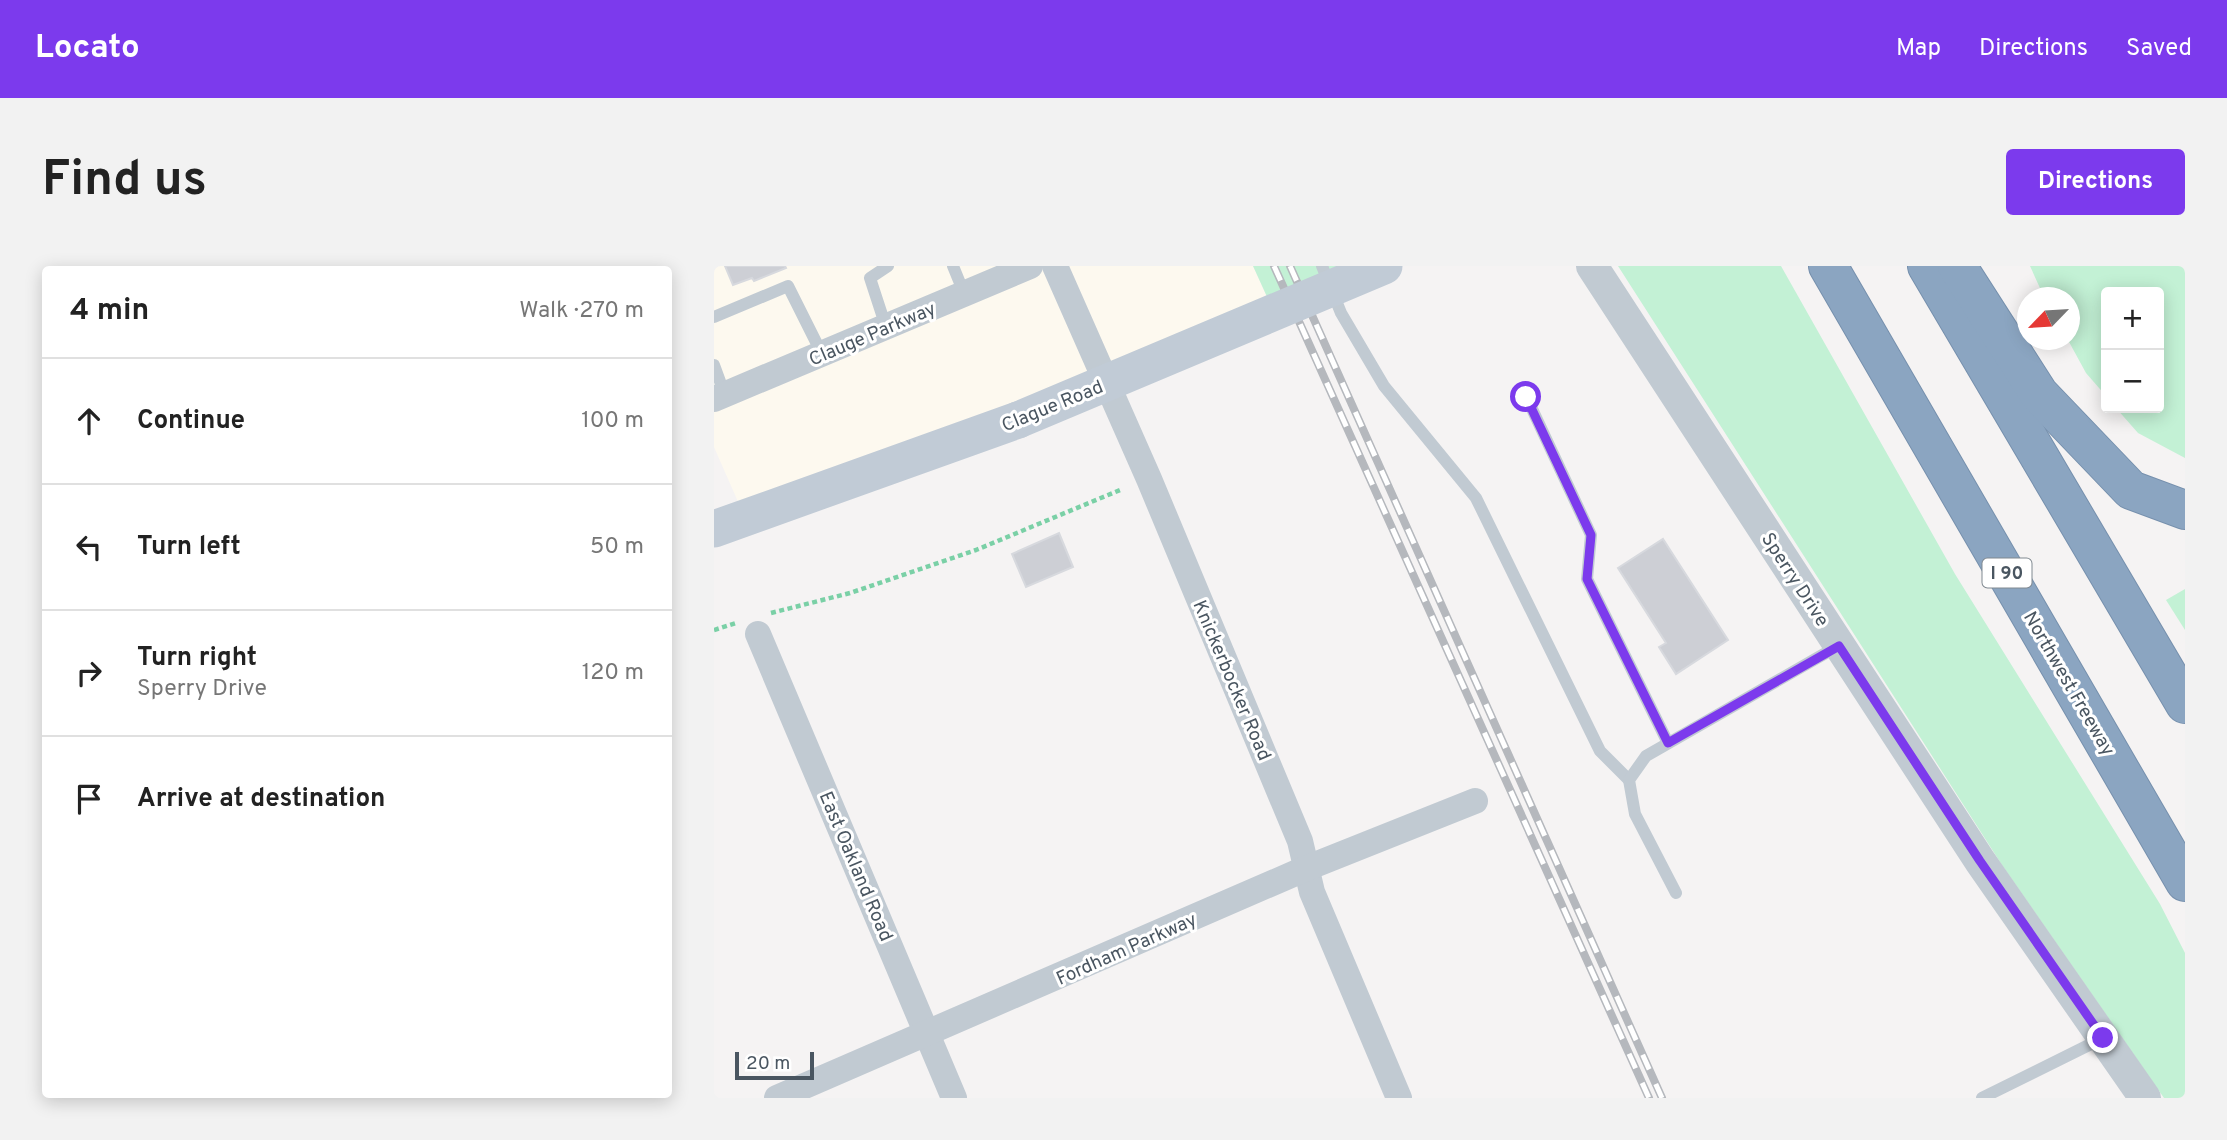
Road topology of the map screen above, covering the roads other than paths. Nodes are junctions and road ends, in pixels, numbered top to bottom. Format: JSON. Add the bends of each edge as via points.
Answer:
{"nodes":[{"id":1,"x":888,"y":266,"type":"edge"},
{"id":2,"x":953,"y":266,"type":"edge"},
{"id":3,"x":1055,"y":266,"type":"edge"},
{"id":4,"x":1322,"y":266,"type":"edge"},
{"id":5,"x":1384,"y":266,"type":"edge"},
{"id":6,"x":1592,"y":266,"type":"edge"},
{"id":7,"x":1828,"y":266,"type":"edge"},
{"id":8,"x":1927,"y":266,"type":"edge"},
{"id":9,"x":1957,"y":266,"type":"edge"},
{"id":10,"x":1027,"y":267,"type":"edge"},
{"id":11,"x":964,"y":293,"type":"junction"},
{"id":12,"x":714,"y":317,"type":"edge"},
{"id":13,"x":886,"y":328,"type":"junction"},
{"id":14,"x":822,"y":354,"type":"junction"},
{"id":15,"x":714,"y":365,"type":"edge"},
{"id":16,"x":720,"y":397,"type":"edge"},
{"id":17,"x":1526,"y":397,"type":"dead end"},
{"id":18,"x":2185,"y":510,"type":"edge"},
{"id":19,"x":714,"y":529,"type":"edge"},
{"id":20,"x":753,"y":624,"type":"road end"},
{"id":21,"x":1839,"y":646,"type":"junction"},
{"id":22,"x":2185,"y":704,"type":"edge"},
{"id":23,"x":1668,"y":743,"type":"junction"},
{"id":24,"x":1629,"y":780,"type":"junction"},
{"id":25,"x":1475,"y":801,"type":"dead end"},
{"id":26,"x":1307,"y":868,"type":"junction"},
{"id":27,"x":2185,"y":881,"type":"edge"},
{"id":28,"x":1676,"y":893,"type":"dead end"},
{"id":29,"x":928,"y":1035,"type":"junction"},
{"id":30,"x":2103,"y":1038,"type":"junction"},
{"id":31,"x":777,"y":1098,"type":"edge"},
{"id":32,"x":954,"y":1098,"type":"edge"},
{"id":33,"x":1399,"y":1098,"type":"edge"},
{"id":34,"x":1982,"y":1098,"type":"edge"},
{"id":35,"x":2145,"y":1098,"type":"edge"}],
"edges":[{"from":1,"to":13,"type":"lane","via":[[870,278]]},
{"from":2,"to":11,"type":"lane"},
{"from":3,"to":26,"type":"street","name":"Knickerbocker Road","via":[[1159,503],[1300,841]]},
{"from":4,"to":24,"type":"lane","via":[[1341,313],[1384,386],[1476,498],[1600,751]]},
{"from":5,"to":19,"type":"main road","name":"Clague Road","bridge":true,"via":[[1018,420]]},
{"from":6,"to":21,"type":"street","name":"Sperry Drive"},
{"from":7,"to":27,"type":"highway","name":"Northwest Freeway","number":"I 90"},
{"from":8,"to":22,"type":"highway"},
{"from":9,"to":18,"type":"highway","via":[[2039,394],[2131,490]]},
{"from":10,"to":11,"type":"street","name":"Clauge Parkway"},
{"from":11,"to":13,"type":"street","name":"Clauge Parkway"},
{"from":12,"to":14,"type":"lane","via":[[788,286]]},
{"from":13,"to":14,"type":"street","name":"Clauge Parkway"},
{"from":14,"to":16,"type":"street","name":"Clauge Parkway"},
{"from":15,"to":16,"type":"lane"},
{"from":17,"to":23,"type":"lane","via":[[1591,535],[1587,579]]},
{"from":20,"to":29,"type":"street","name":"East Oakland Road"},
{"from":21,"to":23,"type":"lane"},
{"from":21,"to":30,"type":"street","name":"Sperry Drive"},
{"from":23,"to":24,"type":"lane","via":[[1646,756]]},
{"from":24,"to":28,"type":"lane","via":[[1635,814]]},
{"from":25,"to":26,"type":"street","name":"Fordham Parkway"},
{"from":26,"to":29,"type":"street","name":"Fordham Parkway"},
{"from":26,"to":33,"type":"street","name":"Knickerbocker Road","via":[[1312,892]]},
{"from":29,"to":31,"type":"street","name":"Fordham Parkway"},
{"from":29,"to":32,"type":"street","name":"East Oakland Road"},
{"from":30,"to":34,"type":"lane"},
{"from":30,"to":35,"type":"street","name":"Sperry Drive"}]}
